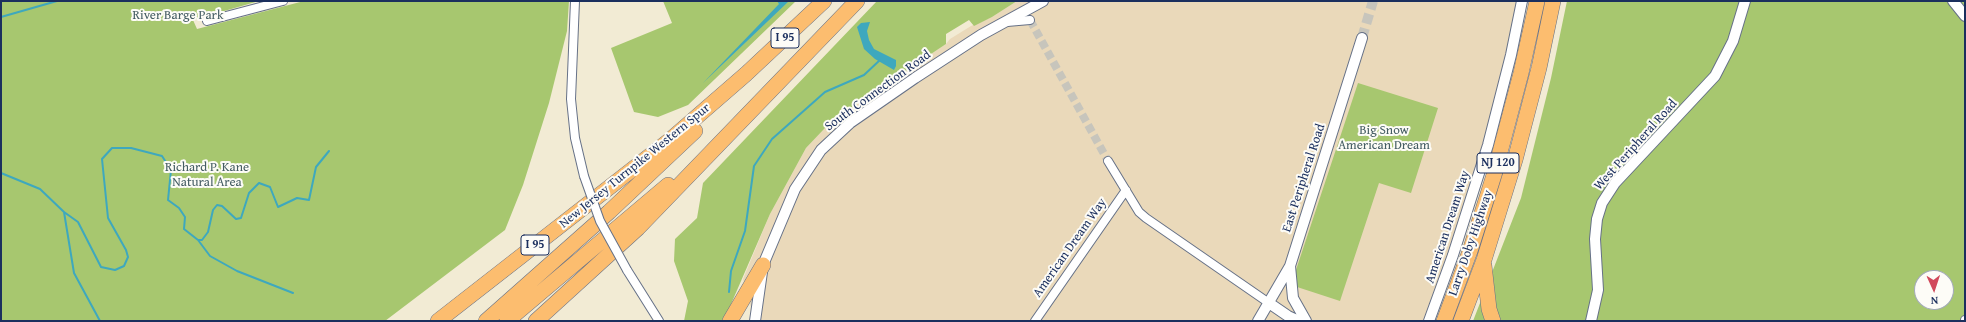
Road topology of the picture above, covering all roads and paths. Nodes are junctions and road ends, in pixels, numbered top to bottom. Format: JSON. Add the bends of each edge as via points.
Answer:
{"nodes":[{"id":1,"x":283,"y":1,"type":"edge"},
{"id":2,"x":575,"y":1,"type":"edge"},
{"id":3,"x":824,"y":1,"type":"edge"},
{"id":4,"x":857,"y":1,"type":"edge"},
{"id":5,"x":1043,"y":1,"type":"edge"},
{"id":6,"x":1522,"y":1,"type":"edge"},
{"id":7,"x":1537,"y":1,"type":"edge"},
{"id":8,"x":1553,"y":1,"type":"edge"},
{"id":9,"x":1745,"y":1,"type":"edge"},
{"id":10,"x":1953,"y":1,"type":"edge"},
{"id":11,"x":1965,"y":16,"type":"edge"},
{"id":12,"x":1030,"y":20,"type":"dead end"},
{"id":13,"x":207,"y":21,"type":"dead end"},
{"id":14,"x":1004,"y":22,"type":"junction"},
{"id":15,"x":1362,"y":38,"type":"tunnel mouth"},
{"id":16,"x":746,"y":74,"type":"junction"},
{"id":17,"x":727,"y":135,"type":"junction"},
{"id":18,"x":1108,"y":161,"type":"tunnel mouth"},
{"id":19,"x":1126,"y":190,"type":"junction"},
{"id":20,"x":1484,"y":260,"type":"junction"},
{"id":21,"x":763,"y":264,"type":"junction"},
{"id":22,"x":1290,"y":266,"type":"junction"},
{"id":23,"x":1269,"y":303,"type":"junction"},
{"id":24,"x":438,"y":321,"type":"edge"},
{"id":25,"x":486,"y":321,"type":"edge"},
{"id":26,"x":506,"y":321,"type":"edge"},
{"id":27,"x":536,"y":321,"type":"edge"},
{"id":28,"x":659,"y":321,"type":"edge"},
{"id":29,"x":730,"y":321,"type":"edge"},
{"id":30,"x":755,"y":321,"type":"edge"},
{"id":31,"x":1035,"y":321,"type":"edge"},
{"id":32,"x":1258,"y":321,"type":"edge"},
{"id":33,"x":1299,"y":321,"type":"edge"},
{"id":34,"x":1306,"y":321,"type":"edge"},
{"id":35,"x":1429,"y":321,"type":"edge"},
{"id":36,"x":1444,"y":321,"type":"edge"},
{"id":37,"x":1461,"y":321,"type":"edge"},
{"id":38,"x":1493,"y":321,"type":"edge"},
{"id":39,"x":1591,"y":321,"type":"edge"}],
"edges":[{"from":1,"to":13,"type":"street"},
{"from":2,"to":28,"type":"street","bridge":true,"via":[[571,99],[575,138],[584,176],[600,221]]},
{"from":3,"to":16,"type":"highway","name":"New Jersey Turnpike Western Spur","number":"I 95"},
{"from":4,"to":17,"type":"highway","number":"I 95"},
{"from":5,"to":14,"type":"street","name":"South Connection Road"},
{"from":6,"to":35,"type":"street","name":"American Dream Way","via":[[1486,152]]},
{"from":7,"to":36,"type":"highway","name":"Larry Doby Highway","number":"NJ 120","via":[[1494,175]]},
{"from":8,"to":20,"type":"highway","name":"Larry Doby Highway","number":"NJ 120","via":[[1524,127]]},
{"from":9,"to":39,"type":"street","name":"West Peripheral Road","via":[[1733,41],[1715,76],[1615,183],[1602,203],[1595,239],[1598,290]]},
{"from":10,"to":11,"type":"street"},
{"from":12,"to":14,"type":"street"},
{"from":14,"to":21,"type":"street","name":"South Connection Road","via":[[915,78],[831,140],[807,169],[795,189]]},
{"from":15,"to":22,"type":"street","name":"East Peripheral Road"},
{"from":16,"to":24,"type":"highway","name":"New Jersey Turnpike Western Spur","number":"I 95","via":[[618,182]]},
{"from":16,"to":25,"type":"highway","via":[[729,98],[672,153]]},
{"from":17,"to":26,"type":"highway"},
{"from":17,"to":27,"type":"highway","number":"I 95","via":[[624,241]]},
{"from":18,"to":19,"type":"street"},
{"from":19,"to":23,"type":"street","via":[[1139,212],[1146,218]]},
{"from":19,"to":31,"type":"street","name":"American Dream Way"},
{"from":20,"to":37,"type":"highway","name":"Larry Doby Highway","number":"NJ 120"},
{"from":20,"to":38,"type":"highway","via":[[1488,304]]},
{"from":21,"to":29,"type":"highway"},
{"from":21,"to":30,"type":"street","name":"South Connection Road"},
{"from":22,"to":23,"type":"street","name":"East Peripheral Road"},
{"from":22,"to":34,"type":"street","via":[[1293,298]]},
{"from":23,"to":32,"type":"street","name":"East Peripheral Road"},
{"from":23,"to":33,"type":"street"}]}
